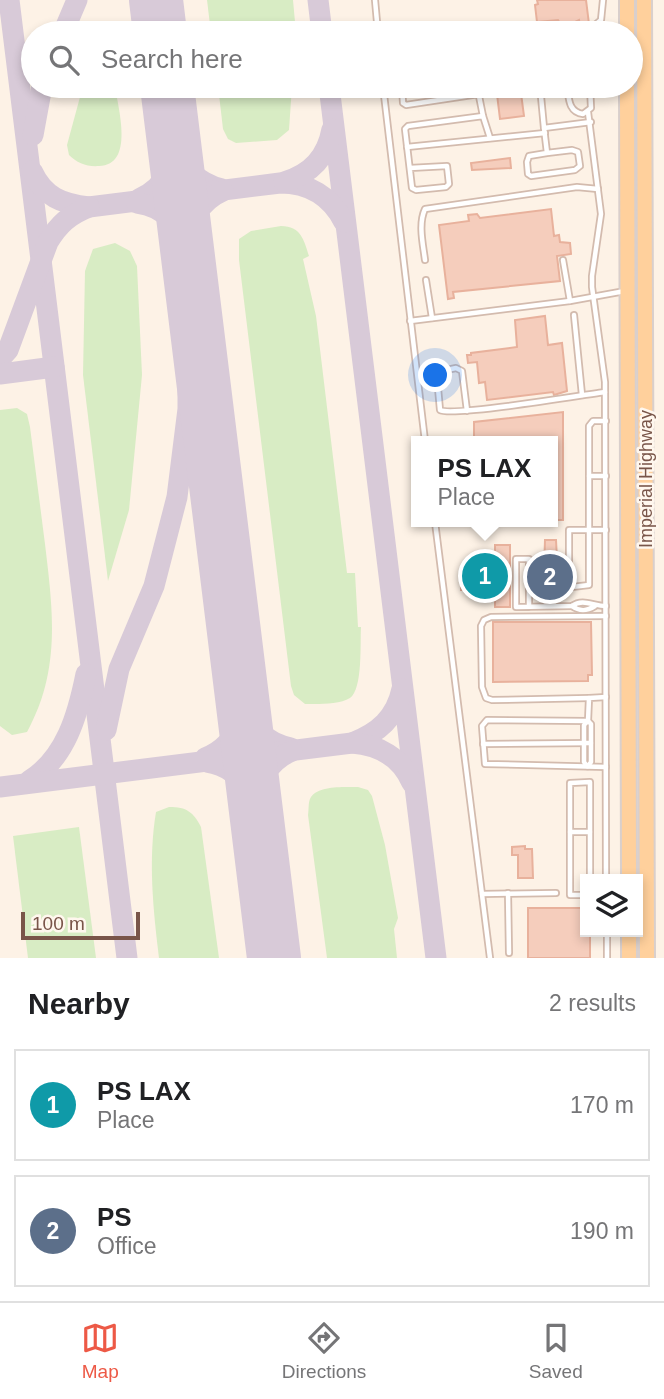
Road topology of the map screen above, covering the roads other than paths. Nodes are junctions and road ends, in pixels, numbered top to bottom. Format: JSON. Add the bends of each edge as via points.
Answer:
{"nodes":[{"id":1,"x":374,"y":0,"type":"edge"},
{"id":2,"x":603,"y":0,"type":"edge"},
{"id":3,"x":627,"y":0,"type":"edge"},
{"id":4,"x":644,"y":0,"type":"edge"},
{"id":5,"x":377,"y":21,"type":"edge"},
{"id":6,"x":600,"y":21,"type":"edge"},
{"id":7,"x":627,"y":21,"type":"edge"},
{"id":8,"x":384,"y":98,"type":"edge"},
{"id":9,"x":403,"y":98,"type":"edge"},
{"id":10,"x":452,"y":98,"type":"edge"},
{"id":11,"x":480,"y":98,"type":"edge"},
{"id":12,"x":541,"y":98,"type":"edge"},
{"id":13,"x":569,"y":98,"type":"edge"},
{"id":14,"x":592,"y":98,"type":"edge"},
{"id":15,"x":627,"y":98,"type":"edge"},
{"id":16,"x":588,"y":112,"type":"junction"},
{"id":17,"x":483,"y":116,"type":"junction"},
{"id":18,"x":590,"y":122,"type":"junction"},
{"id":19,"x":545,"y":130,"type":"junction"},
{"id":20,"x":490,"y":138,"type":"junction"},
{"id":21,"x":407,"y":147,"type":"junction"},
{"id":22,"x":547,"y":153,"type":"junction"},
{"id":23,"x":410,"y":168,"type":"junction"},
{"id":24,"x":598,"y":189,"type":"junction"},
{"id":25,"x":425,"y":260,"type":"dead end"},
{"id":26,"x":563,"y":260,"type":"dead end"},
{"id":27,"x":426,"y":280,"type":"dead end"},
{"id":28,"x":626,"y":291,"type":"junction"},
{"id":29,"x":644,"y":291,"type":"junction"},
{"id":30,"x":594,"y":298,"type":"junction"},
{"id":31,"x":570,"y":301,"type":"junction"},
{"id":32,"x":573,"y":315,"type":"dead end"},
{"id":33,"x":432,"y":318,"type":"junction"},
{"id":34,"x":410,"y":321,"type":"junction"},
{"id":35,"x":606,"y":392,"type":"junction"},
{"id":36,"x":582,"y":395,"type":"junction"},
{"id":37,"x":467,"y":411,"type":"junction"},
{"id":38,"x":606,"y":421,"type":"junction"},
{"id":39,"x":424,"y":436,"type":"edge"},
{"id":40,"x":589,"y":476,"type":"junction"},
{"id":41,"x":606,"y":476,"type":"junction"},
{"id":42,"x":436,"y":527,"type":"edge"},
{"id":43,"x":606,"y":530,"type":"junction"},
{"id":44,"x":589,"y":531,"type":"junction"},
{"id":45,"x":606,"y":606,"type":"junction"},
{"id":46,"x":529,"y":607,"type":"junction"},
{"id":47,"x":606,"y":616,"type":"junction"},
{"id":48,"x":606,"y":697,"type":"junction"},
{"id":49,"x":589,"y":698,"type":"junction"},
{"id":50,"x":588,"y":721,"type":"junction"},
{"id":51,"x":588,"y":743,"type":"junction"},
{"id":52,"x":483,"y":744,"type":"junction"},
{"id":53,"x":588,"y":766,"type":"junction"},
{"id":54,"x":606,"y":767,"type":"junction"},
{"id":55,"x":570,"y":832,"type":"junction"},
{"id":56,"x":590,"y":832,"type":"junction"},
{"id":57,"x":590,"y":874,"type":"edge"},
{"id":58,"x":607,"y":874,"type":"edge"},
{"id":59,"x":629,"y":874,"type":"edge"},
{"id":60,"x":508,"y":893,"type":"junction"},
{"id":61,"x":556,"y":893,"type":"dead end"},
{"id":62,"x":482,"y":894,"type":"junction"},
{"id":63,"x":580,"y":895,"type":"edge"},
{"id":64,"x":607,"y":937,"type":"edge"},
{"id":65,"x":629,"y":937,"type":"edge"},
{"id":66,"x":509,"y":953,"type":"dead end"},
{"id":67,"x":489,"y":958,"type":"edge"},
{"id":68,"x":607,"y":958,"type":"edge"},
{"id":69,"x":629,"y":958,"type":"edge"},
{"id":70,"x":648,"y":958,"type":"edge"}],
"edges":[{"from":1,"to":5,"type":"lane"},
{"from":2,"to":6,"type":"lane"},
{"from":3,"to":7,"type":"main road"},
{"from":4,"to":29,"type":"main road","name":"Imperial Highway"},
{"from":8,"to":34,"type":"lane"},
{"from":9,"to":10,"type":"lane","via":[[406,105]]},
{"from":11,"to":17,"type":"lane"},
{"from":12,"to":19,"type":"lane"},
{"from":13,"to":16,"type":"lane","via":[[578,114]]},
{"from":14,"to":16,"type":"lane"},
{"from":15,"to":28,"type":"main road","name":"Imperial Highway"},
{"from":16,"to":18,"type":"lane"},
{"from":17,"to":20,"type":"lane"},
{"from":17,"to":21,"type":"lane","via":[[408,126]]},
{"from":18,"to":19,"type":"lane"},
{"from":18,"to":24,"type":"lane"},
{"from":19,"to":20,"type":"lane"},
{"from":19,"to":22,"type":"lane"},
{"from":20,"to":21,"type":"lane"},
{"from":21,"to":23,"type":"lane"},
{"from":22,"to":22,"type":"lane","via":[[578,152],[580,166],[528,174],[529,156]]},
{"from":23,"to":23,"type":"lane","via":[[416,190],[449,184],[447,166]]},
{"from":24,"to":25,"type":"lane","via":[[577,187],[425,209]]},
{"from":24,"to":30,"type":"lane","via":[[601,220],[592,276]]},
{"from":26,"to":31,"type":"lane"},
{"from":27,"to":33,"type":"lane"},
{"from":28,"to":29,"type":"main road"},
{"from":28,"to":30,"type":"lane"},
{"from":28,"to":59,"type":"main road","name":"Imperial Highway"},
{"from":29,"to":70,"type":"main road","name":"Imperial Highway"},
{"from":30,"to":31,"type":"lane"},
{"from":30,"to":35,"type":"lane"},
{"from":31,"to":33,"type":"lane"},
{"from":32,"to":36,"type":"lane"},
{"from":33,"to":34,"type":"lane"},
{"from":34,"to":39,"type":"lane"},
{"from":35,"to":36,"type":"lane"},
{"from":35,"to":38,"type":"lane"},
{"from":36,"to":37,"type":"lane"},
{"from":37,"to":37,"type":"lane","via":[[446,414],[440,410],[437,377],[442,371],[462,371]]},
{"from":38,"to":40,"type":"lane","via":[[593,421],[589,426]]},
{"from":38,"to":41,"type":"lane"},
{"from":40,"to":41,"type":"lane"},
{"from":40,"to":44,"type":"lane"},
{"from":41,"to":43,"type":"lane"},
{"from":42,"to":62,"type":"lane"},
{"from":43,"to":44,"type":"lane"},
{"from":43,"to":45,"type":"lane"},
{"from":44,"to":44,"type":"lane","via":[[569,530],[572,587],[589,585]]},
{"from":45,"to":46,"type":"lane","via":[[578,602]]},
{"from":45,"to":47,"type":"lane"},
{"from":46,"to":46,"type":"lane","via":[[529,559],[516,559],[516,607]]},
{"from":47,"to":48,"type":"lane"},
{"from":47,"to":49,"type":"lane","via":[[491,617],[481,625],[486,698]]},
{"from":48,"to":49,"type":"lane"},
{"from":48,"to":54,"type":"lane"},
{"from":49,"to":50,"type":"lane"},
{"from":50,"to":51,"type":"lane"},
{"from":50,"to":52,"type":"lane","via":[[486,720]]},
{"from":51,"to":52,"type":"lane"},
{"from":51,"to":53,"type":"lane"},
{"from":52,"to":53,"type":"lane","via":[[487,765]]},
{"from":53,"to":54,"type":"lane"},
{"from":54,"to":58,"type":"lane"},
{"from":55,"to":56,"type":"lane"},
{"from":55,"to":56,"type":"lane","via":[[570,783],[590,782]]},
{"from":55,"to":63,"type":"lane","via":[[570,895]]},
{"from":56,"to":57,"type":"lane"},
{"from":60,"to":61,"type":"lane"},
{"from":60,"to":62,"type":"lane"},
{"from":60,"to":66,"type":"lane"},
{"from":62,"to":67,"type":"lane"},
{"from":64,"to":68,"type":"lane"},
{"from":65,"to":69,"type":"main road"}]}
